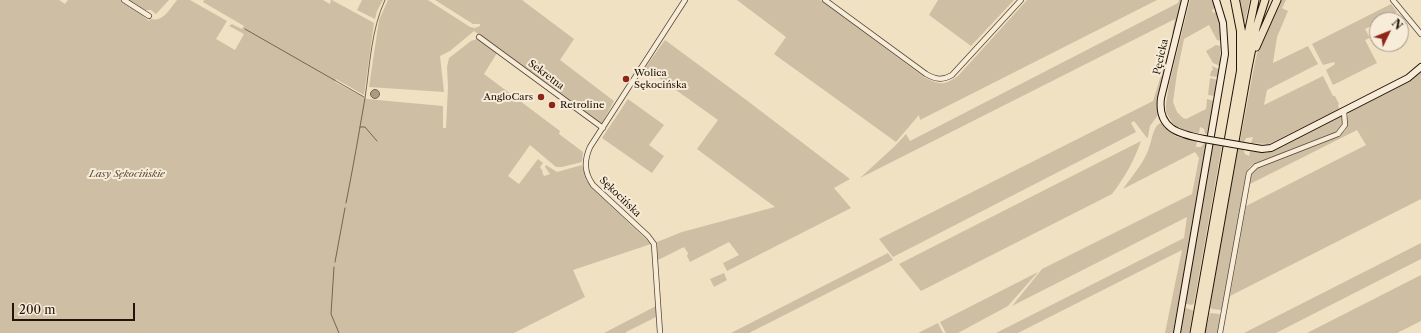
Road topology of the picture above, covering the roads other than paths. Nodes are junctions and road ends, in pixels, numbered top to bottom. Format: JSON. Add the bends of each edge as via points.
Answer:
{"nodes":[{"id":1,"x":124,"y":0,"type":"edge"},
{"id":2,"x":685,"y":0,"type":"edge"},
{"id":3,"x":825,"y":0,"type":"edge"},
{"id":4,"x":1021,"y":0,"type":"edge"},
{"id":5,"x":1185,"y":0,"type":"edge"},
{"id":6,"x":1216,"y":0,"type":"edge"},
{"id":7,"x":1235,"y":0,"type":"edge"},
{"id":8,"x":1255,"y":0,"type":"edge"},
{"id":9,"x":1265,"y":0,"type":"edge"},
{"id":10,"x":1277,"y":0,"type":"edge"},
{"id":11,"x":1393,"y":0,"type":"edge"},
{"id":12,"x":149,"y":16,"type":"dead end"},
{"id":13,"x":1421,"y":34,"type":"edge"},
{"id":14,"x":479,"y":37,"type":"dead end"},
{"id":15,"x":1421,"y":67,"type":"edge"},
{"id":16,"x":1244,"y":68,"type":"junction"},
{"id":17,"x":1344,"y":111,"type":"junction"},
{"id":18,"x":603,"y":128,"type":"junction"},
{"id":19,"x":660,"y":333,"type":"edge"},
{"id":20,"x":1177,"y":333,"type":"edge"},
{"id":21,"x":1194,"y":333,"type":"edge"},
{"id":22,"x":1201,"y":333,"type":"edge"},
{"id":23,"x":1220,"y":333,"type":"edge"}],
"edges":[{"from":1,"to":12,"type":"street"},
{"from":2,"to":18,"type":"street","name":"Sękocińska"},
{"from":3,"to":4,"type":"street","via":[[934,79],[943,79],[952,74]]},
{"from":5,"to":17,"type":"street","name":"Pęcicka","bridge":true,"via":[[1161,98],[1164,119],[1177,133],[1262,149],[1271,148]]},
{"from":6,"to":20,"type":"street","via":[[1223,23],[1225,54]]},
{"from":7,"to":16,"type":"highway"},
{"from":8,"to":16,"type":"main road"},
{"from":9,"to":16,"type":"main road"},
{"from":10,"to":16,"type":"main road"},
{"from":11,"to":13,"type":"street"},
{"from":14,"to":18,"type":"street","name":"Sekretna"},
{"from":15,"to":17,"type":"street","via":[[1408,78]]},
{"from":16,"to":21,"type":"main road"},
{"from":16,"to":22,"type":"main road"},
{"from":17,"to":23,"type":"street","via":[[1345,125],[1338,134],[1256,166],[1249,173]]},
{"from":18,"to":19,"type":"street","name":"Sękocińska","via":[[587,154],[587,176],[654,244]]}]}
